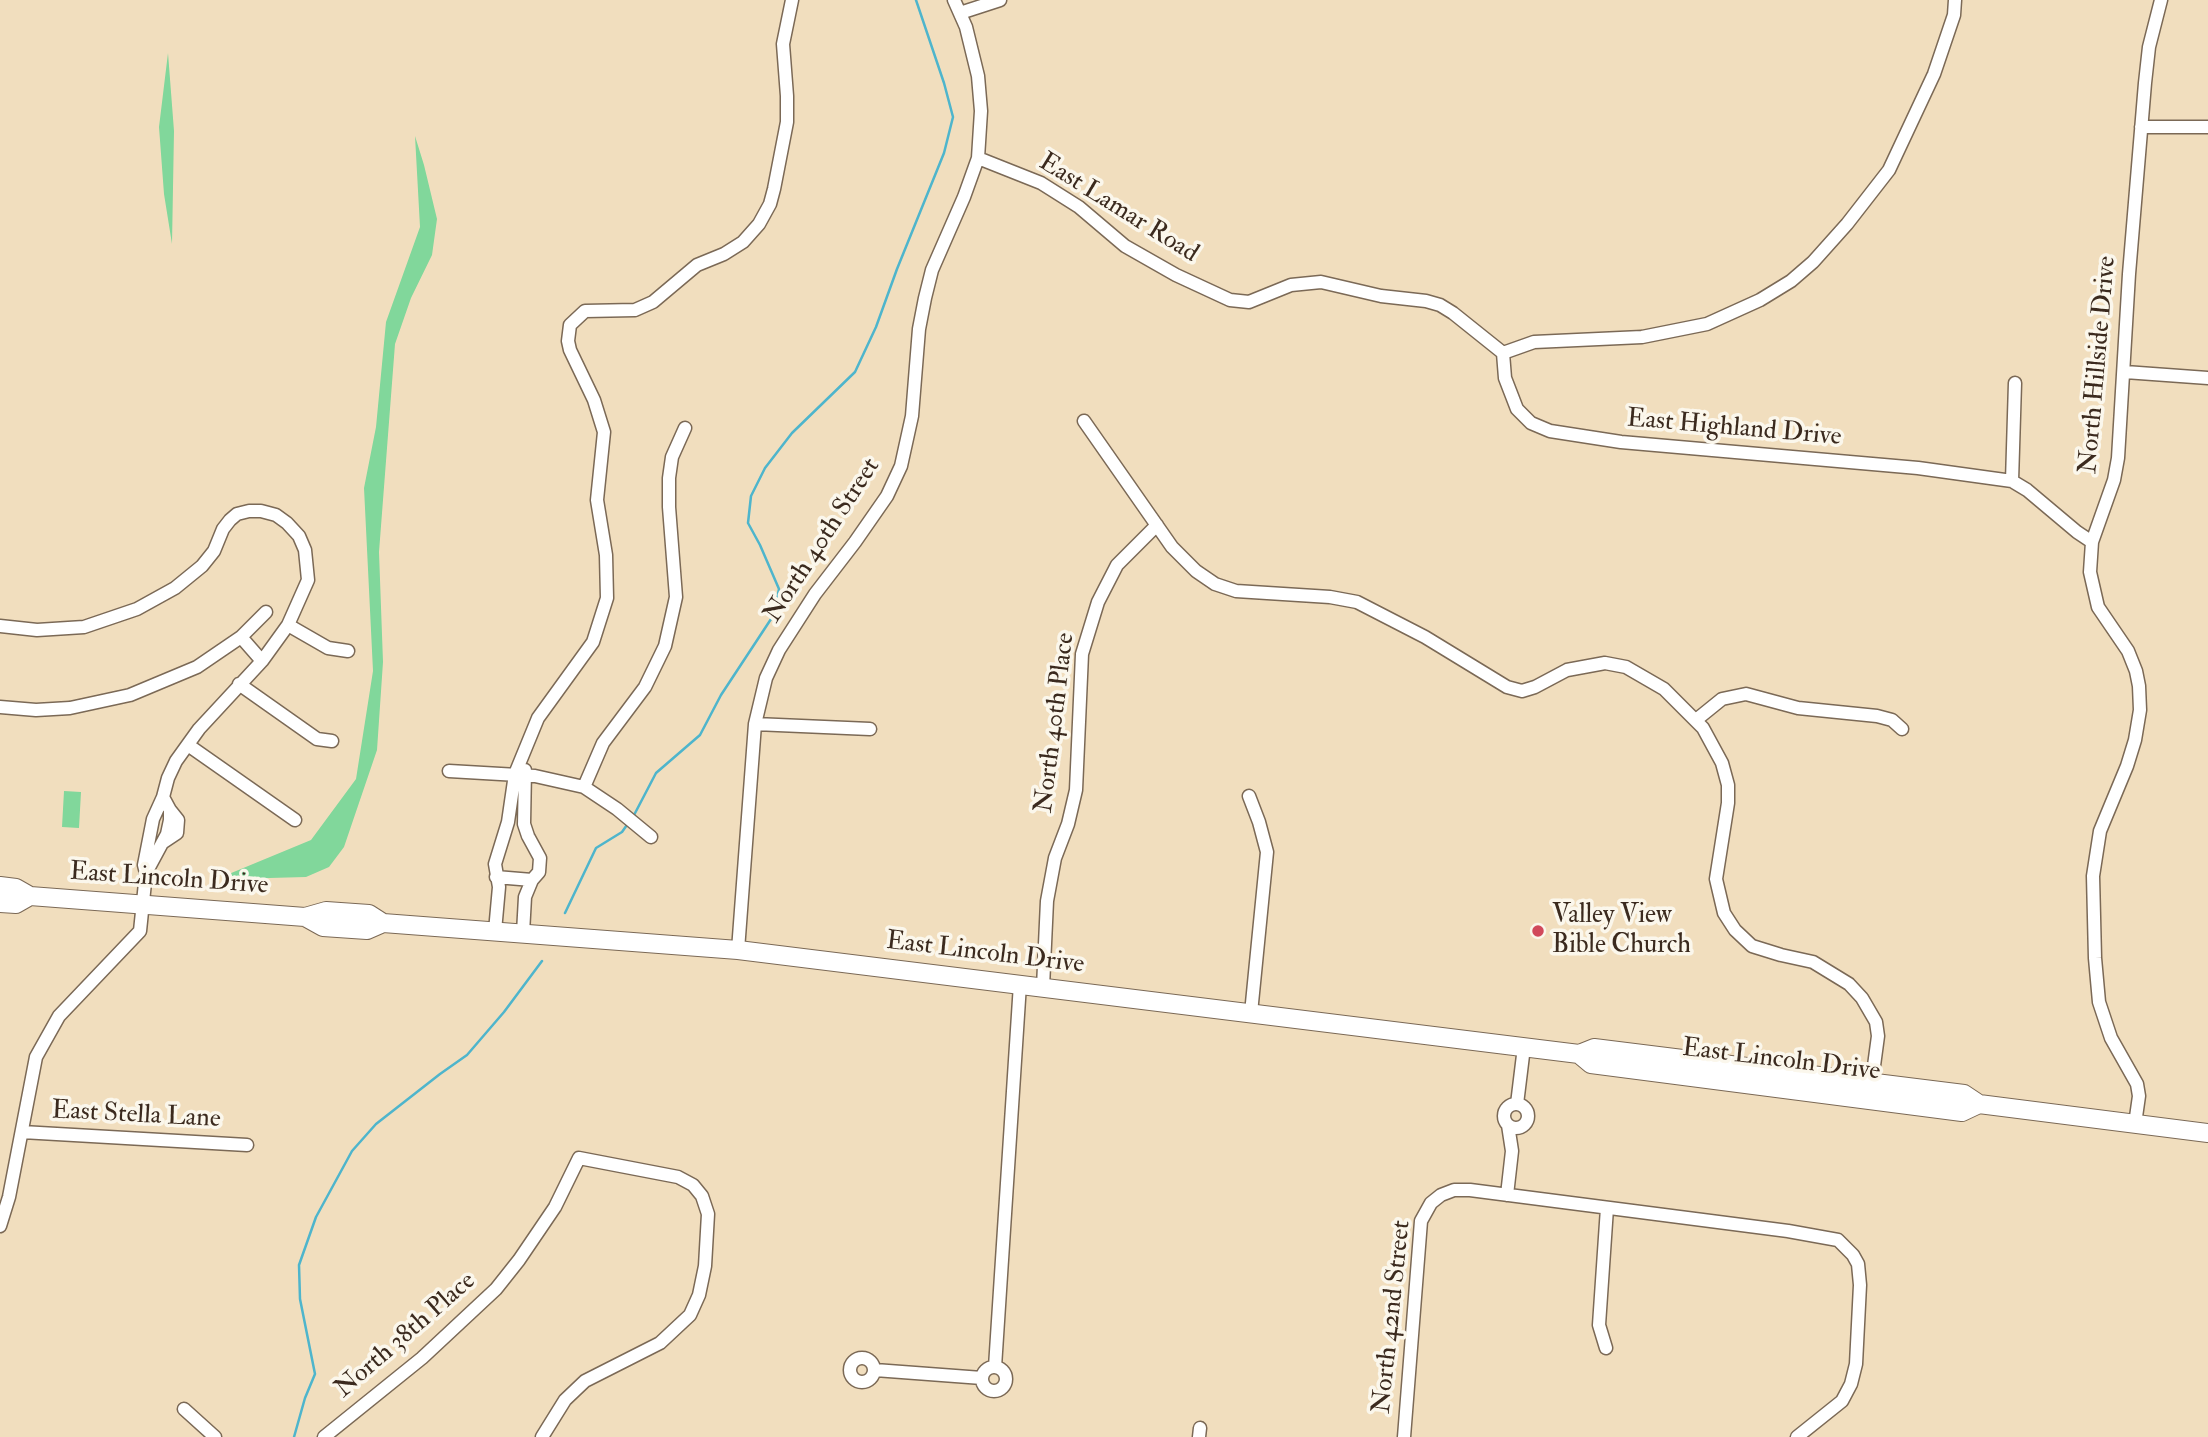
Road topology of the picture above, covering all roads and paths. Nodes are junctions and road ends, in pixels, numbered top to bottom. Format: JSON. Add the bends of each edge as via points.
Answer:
{"nodes":[{"id":1,"x":792,"y":0,"type":"edge"},
{"id":2,"x":954,"y":0,"type":"edge"},
{"id":3,"x":1000,"y":0,"type":"edge"},
{"id":4,"x":1955,"y":0,"type":"edge"},
{"id":5,"x":2161,"y":0,"type":"edge"},
{"id":6,"x":960,"y":13,"type":"junction"},
{"id":7,"x":2141,"y":127,"type":"junction"},
{"id":8,"x":2208,"y":127,"type":"edge"},
{"id":9,"x":978,"y":158,"type":"junction"},
{"id":10,"x":1503,"y":354,"type":"junction"},
{"id":11,"x":2125,"y":372,"type":"junction"},
{"id":12,"x":2208,"y":378,"type":"edge"},
{"id":13,"x":2015,"y":383,"type":"dead end"},
{"id":14,"x":1084,"y":421,"type":"dead end"},
{"id":15,"x":685,"y":428,"type":"dead end"},
{"id":16,"x":2012,"y":481,"type":"junction"},
{"id":17,"x":1157,"y":525,"type":"junction"},
{"id":18,"x":2092,"y":542,"type":"junction"},
{"id":19,"x":266,"y":612,"type":"dead end"},
{"id":20,"x":288,"y":625,"type":"junction"},
{"id":21,"x":0,"y":626,"type":"edge"},
{"id":22,"x":241,"y":637,"type":"junction"},
{"id":23,"x":348,"y":651,"type":"dead end"},
{"id":24,"x":262,"y":661,"type":"junction"},
{"id":25,"x":239,"y":684,"type":"junction"},
{"id":26,"x":0,"y":707,"type":"edge"},
{"id":27,"x":1696,"y":720,"type":"junction"},
{"id":28,"x":755,"y":724,"type":"junction"},
{"id":29,"x":870,"y":729,"type":"dead end"},
{"id":30,"x":1902,"y":729,"type":"dead end"},
{"id":31,"x":332,"y":741,"type":"dead end"},
{"id":32,"x":188,"y":745,"type":"junction"},
{"id":33,"x":449,"y":771,"type":"dead end"},
{"id":34,"x":520,"y":775,"type":"junction"},
{"id":35,"x":584,"y":788,"type":"junction"},
{"id":36,"x":1249,"y":796,"type":"dead end"},
{"id":37,"x":163,"y":797,"type":"junction"},
{"id":38,"x":295,"y":820,"type":"dead end"},
{"id":39,"x":646,"y":833,"type":"dead end"},
{"id":40,"x":496,"y":877,"type":"junction"},
{"id":41,"x":145,"y":879,"type":"junction"},
{"id":42,"x":532,"y":880,"type":"junction"},
{"id":43,"x":0,"y":887,"type":"edge"},
{"id":44,"x":30,"y":896,"type":"junction"},
{"id":45,"x":0,"y":903,"type":"edge"},
{"id":46,"x":142,"y":905,"type":"junction"},
{"id":47,"x":495,"y":931,"type":"junction"},
{"id":48,"x":523,"y":933,"type":"junction"},
{"id":49,"x":738,"y":950,"type":"junction"},
{"id":50,"x":1020,"y":984,"type":"junction"},
{"id":51,"x":1043,"y":987,"type":"junction"},
{"id":52,"x":1251,"y":1013,"type":"junction"},
{"id":53,"x":1524,"y":1048,"type":"junction"},
{"id":54,"x":1871,"y":1091,"type":"junction"},
{"id":55,"x":1517,"y":1104,"type":"junction"},
{"id":56,"x":2135,"y":1124,"type":"junction"},
{"id":57,"x":1508,"y":1125,"type":"junction"},
{"id":58,"x":1521,"y":1127,"type":"junction"},
{"id":59,"x":22,"y":1132,"type":"junction"},
{"id":60,"x":2208,"y":1133,"type":"edge"},
{"id":61,"x":247,"y":1145,"type":"dead end"},
{"id":62,"x":1512,"y":1151,"type":"junction"},
{"id":63,"x":1507,"y":1195,"type":"junction"},
{"id":64,"x":1607,"y":1208,"type":"junction"},
{"id":65,"x":0,"y":1226,"type":"edge"},
{"id":66,"x":1606,"y":1348,"type":"dead end"},
{"id":67,"x":995,"y":1367,"type":"junction"},
{"id":68,"x":875,"y":1370,"type":"dead end"},
{"id":69,"x":982,"y":1378,"type":"junction"},
{"id":70,"x":184,"y":1409,"type":"dead end"},
{"id":71,"x":215,"y":1437,"type":"edge"},
{"id":72,"x":324,"y":1437,"type":"edge"},
{"id":73,"x":542,"y":1437,"type":"edge"},
{"id":74,"x":1404,"y":1437,"type":"edge"},
{"id":75,"x":1797,"y":1437,"type":"edge"}],
"edges":[{"from":1,"to":34,"type":"street","via":[[783,44],[788,96],[785,129],[770,204],[759,224],[743,242],[697,265],[653,302],[635,310],[585,311],[570,325],[570,349],[604,432],[597,500],[607,598],[593,642],[538,718],[524,750]]},
{"from":2,"to":6,"type":"street","name":"North 40th Street"},
{"from":3,"to":6,"type":"street"},
{"from":4,"to":10,"type":"street","via":[[1934,74],[1889,170],[1847,224],[1791,281],[1707,324],[1642,337],[1534,342]]},
{"from":5,"to":7,"type":"street","name":"North Hillside Drive","via":[[2148,55]]},
{"from":6,"to":9,"type":"street","name":"North 40th Street","via":[[978,76]]},
{"from":7,"to":8,"type":"street"},
{"from":7,"to":11,"type":"street","name":"North Hillside Drive"},
{"from":9,"to":10,"type":"street","name":"East Lamar Road","via":[[1041,183],[1079,207],[1125,246],[1230,300],[1249,302],[1291,285],[1321,282],[1426,301],[1453,313]]},
{"from":9,"to":28,"type":"street","name":"North 40th Street","via":[[932,270],[901,466],[887,496],[779,650],[766,678]]},
{"from":10,"to":16,"type":"street","name":"East Highland Drive","via":[[1505,378],[1517,409],[1550,432]]},
{"from":11,"to":12,"type":"street"},
{"from":11,"to":18,"type":"street","name":"North Hillside Drive","via":[[2119,458]]},
{"from":13,"to":16,"type":"street"},
{"from":14,"to":17,"type":"street"},
{"from":15,"to":35,"type":"street","via":[[672,457],[669,478],[676,597],[666,646],[645,687],[603,743]]},
{"from":16,"to":18,"type":"street"},
{"from":17,"to":27,"type":"street","via":[[1188,563],[1215,584],[1236,592],[1357,602],[1507,687],[1522,691],[1584,665],[1626,667],[1664,689]]},
{"from":17,"to":51,"type":"street","name":"North 40th Place","via":[[1118,565],[1098,603],[1082,654],[1076,790],[1047,901]]},
{"from":18,"to":56,"type":"street","name":"North Hillside Drive","via":[[2095,598],[2133,661],[2140,696],[2135,740],[2100,831],[2093,876],[2099,1002],[2111,1038],[2137,1084]]},
{"from":19,"to":22,"type":"street"},
{"from":20,"to":21,"type":"street","via":[[308,580],[305,550],[287,523],[261,511],[237,514],[202,566],[137,609],[84,626],[37,630]]},
{"from":20,"to":23,"type":"street","via":[[328,649]]},
{"from":20,"to":24,"type":"street"},
{"from":22,"to":24,"type":"street"},
{"from":22,"to":26,"type":"street","via":[[197,667],[130,695],[70,708]]},
{"from":24,"to":25,"type":"street"},
{"from":25,"to":31,"type":"street","via":[[317,739]]},
{"from":25,"to":32,"type":"street"},
{"from":27,"to":30,"type":"street","via":[[1722,699],[1746,694],[1798,708],[1877,716]]},
{"from":27,"to":54,"type":"street","via":[[1714,744],[1728,785],[1716,879],[1724,913],[1752,946],[1813,962],[1849,984],[1862,998],[1876,1022],[1878,1036]]},
{"from":28,"to":29,"type":"street"},
{"from":28,"to":49,"type":"street","name":"North 40th Street"},
{"from":32,"to":37,"type":"street","via":[[176,761]]},
{"from":32,"to":38,"type":"street"},
{"from":33,"to":34,"type":"street"},
{"from":34,"to":35,"type":"street"},
{"from":34,"to":40,"type":"street","via":[[495,864]]},
{"from":34,"to":42,"type":"street","via":[[524,824],[540,858],[540,872]]},
{"from":35,"to":39,"type":"street"},
{"from":36,"to":52,"type":"street","via":[[1267,852]]},
{"from":37,"to":41,"type":"street","via":[[153,819]]},
{"from":37,"to":41,"type":"street","via":[[178,820],[177,833],[162,843]]},
{"from":40,"to":42,"type":"street"},
{"from":40,"to":47,"type":"street"},
{"from":41,"to":46,"type":"street"},
{"from":42,"to":48,"type":"street"},
{"from":43,"to":44,"type":"main road","name":"East Lincoln Drive","via":[[16,888]]},
{"from":44,"to":45,"type":"main road","name":"East Lincoln Drive","via":[[16,904]]},
{"from":44,"to":46,"type":"main road","name":"East Lincoln Drive"},
{"from":46,"to":47,"type":"main road","name":"East Lincoln Drive","via":[[305,917],[323,927],[367,930],[383,923]]},
{"from":46,"to":59,"type":"street","via":[[140,931],[59,1016],[47,1035],[36,1057]]},
{"from":47,"to":48,"type":"main road","name":"East Lincoln Drive"},
{"from":48,"to":49,"type":"main road","name":"East Lincoln Drive"},
{"from":49,"to":50,"type":"main road","name":"East Lincoln Drive"},
{"from":50,"to":51,"type":"main road","name":"East Lincoln Drive"},
{"from":50,"to":67,"type":"street"},
{"from":51,"to":52,"type":"main road","name":"East Lincoln Drive"},
{"from":52,"to":53,"type":"main road","name":"East Lincoln Drive"},
{"from":53,"to":54,"type":"main road","name":"East Lincoln Drive","via":[[1579,1054],[1591,1064]]},
{"from":53,"to":55,"type":"street"},
{"from":54,"to":56,"type":"main road","name":"East Lincoln Drive","via":[[1962,1112],[1979,1104]]},
{"from":55,"to":57,"type":"street","via":[[1505,1111]]},
{"from":55,"to":58,"type":"street","via":[[1528,1112]]},
{"from":56,"to":60,"type":"main road","name":"East Lincoln Drive"},
{"from":57,"to":58,"type":"street"},
{"from":57,"to":62,"type":"street"},
{"from":58,"to":62,"type":"street"},
{"from":59,"to":61,"type":"street","name":"East Stella Lane"},
{"from":59,"to":65,"type":"street"},
{"from":62,"to":63,"type":"street"},
{"from":63,"to":64,"type":"street"},
{"from":63,"to":74,"type":"street","name":"North 42nd Street","via":[[1454,1190],[1431,1203],[1420,1221]]},
{"from":64,"to":66,"type":"street","via":[[1599,1325]]},
{"from":64,"to":75,"type":"street","via":[[1828,1236],[1847,1247],[1858,1264],[1860,1285],[1852,1384],[1842,1401]]},
{"from":67,"to":69,"type":"street"},
{"from":67,"to":69,"type":"street","via":[[1005,1374],[1002,1389],[986,1389]]},
{"from":68,"to":69,"type":"street"},
{"from":70,"to":71,"type":"street"},
{"from":72,"to":73,"type":"street","name":"North 38th Place","via":[[422,1358],[496,1289],[555,1207],[579,1158],[678,1177],[693,1185],[708,1214],[705,1266],[690,1315],[653,1347],[586,1381],[565,1400]]}]}
